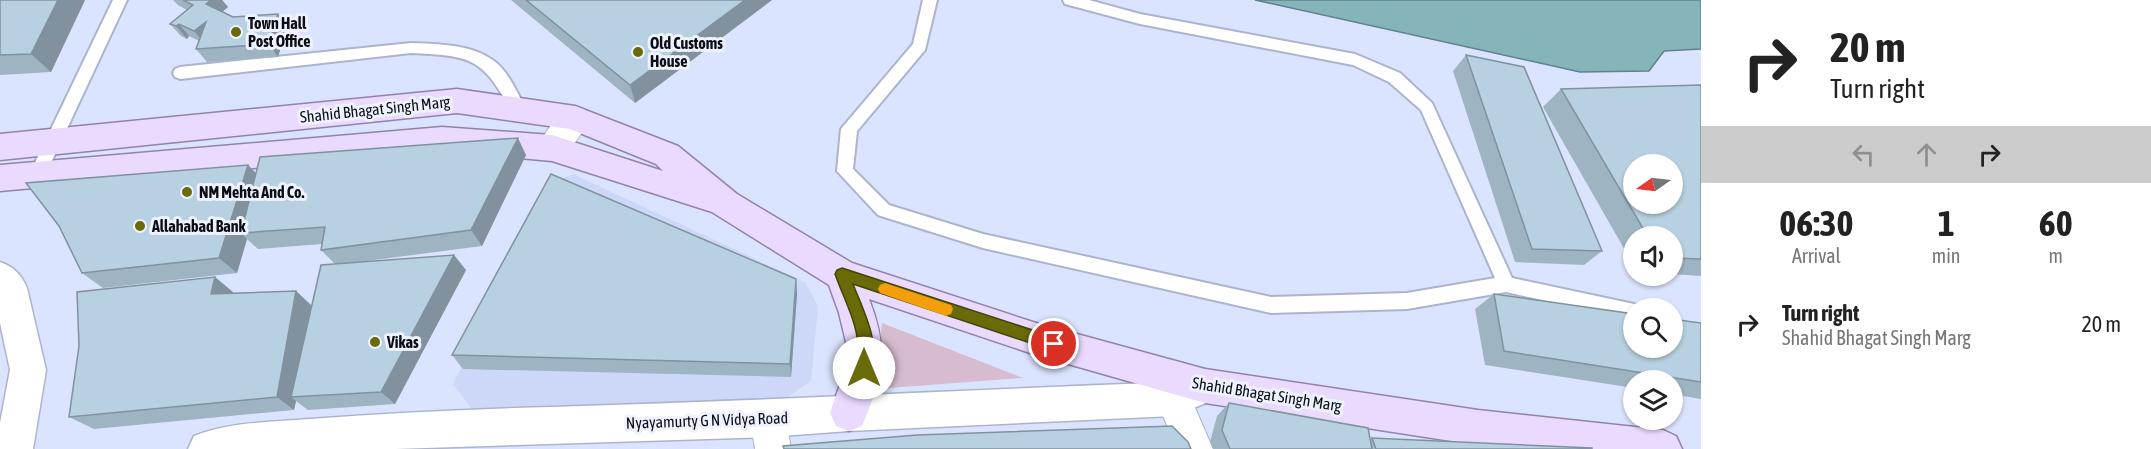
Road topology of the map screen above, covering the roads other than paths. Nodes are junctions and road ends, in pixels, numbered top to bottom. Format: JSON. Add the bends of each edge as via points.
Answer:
{"nodes":[{"id":1,"x":120,"y":0,"type":"edge"},
{"id":2,"x":930,"y":0,"type":"edge"},
{"id":3,"x":1070,"y":0,"type":"edge"},
{"id":4,"x":180,"y":73,"type":"dead end"},
{"id":5,"x":518,"y":109,"type":"junction"},
{"id":6,"x":575,"y":117,"type":"junction"},
{"id":7,"x":53,"y":141,"type":"junction"},
{"id":8,"x":0,"y":147,"type":"edge"},
{"id":9,"x":552,"y":148,"type":"junction"},
{"id":10,"x":37,"y":175,"type":"junction"},
{"id":11,"x":0,"y":178,"type":"edge"},
{"id":12,"x":725,"y":204,"type":"junction"},
{"id":13,"x":842,"y":274,"type":"junction"},
{"id":14,"x":0,"y":277,"type":"edge"},
{"id":15,"x":1506,"y":284,"type":"junction"},
{"id":16,"x":1623,"y":310,"type":"edge"},
{"id":17,"x":1189,"y":393,"type":"junction"},
{"id":18,"x":849,"y":413,"type":"junction"},
{"id":19,"x":771,"y":434,"type":"edge"},
{"id":20,"x":419,"y":439,"type":"edge"},
{"id":21,"x":14,"y":449,"type":"edge"},
{"id":22,"x":207,"y":449,"type":"edge"},
{"id":23,"x":1195,"y":449,"type":"edge"},
{"id":24,"x":1663,"y":449,"type":"edge"}],
"edges":[{"from":1,"to":7,"type":"lane"},
{"from":2,"to":15,"type":"lane","via":[[920,46],[849,129],[845,171],[884,210],[983,241],[1271,305],[1407,301]]},
{"from":3,"to":15,"type":"lane","via":[[1140,19],[1355,60],[1385,71],[1407,85],[1427,107]]},
{"from":4,"to":5,"type":"lane","via":[[411,48],[435,49],[472,56],[495,69]]},
{"from":5,"to":6,"type":"main road","name":"Shahid Bhagat Singh Marg"},
{"from":5,"to":7,"type":"main road","name":"Shahid Bhagat Singh Marg","via":[[457,101]]},
{"from":6,"to":9,"type":"street"},
{"from":6,"to":12,"type":"main road","name":"Shahid Bhagat Singh Marg","via":[[667,155]]},
{"from":7,"to":8,"type":"main road","name":"Shahid Bhagat Singh Marg"},
{"from":7,"to":10,"type":"lane"},
{"from":9,"to":10,"type":"main road","name":"Shahid Bhagat Singh Marg","via":[[442,139]]},
{"from":9,"to":12,"type":"main road","name":"Shahid Bhagat Singh Marg"},
{"from":10,"to":11,"type":"main road","name":"Shahid Bhagat Singh Marg"},
{"from":12,"to":13,"type":"main road","name":"Shahid Bhagat Singh Marg"},
{"from":13,"to":17,"type":"main road","name":"Shahid Bhagat Singh Marg"},
{"from":13,"to":18,"type":"main road","via":[[866,345],[864,368]]},
{"from":14,"to":21,"type":"street","via":[[10,288],[28,370]]},
{"from":15,"to":16,"type":"lane"},
{"from":17,"to":18,"type":"street","name":"Nyayamurty G N Vidya Road"},
{"from":17,"to":23,"type":"street"},
{"from":17,"to":24,"type":"main road","name":"Shahid Bhagat Singh Marg"},
{"from":18,"to":19,"type":"street","name":"Nyayamurty G N Vidya Road"},
{"from":19,"to":20,"type":"street","name":"Nyayamurty G N Vidya Road"},
{"from":20,"to":22,"type":"street","name":"Nyayamurty G N Vidya Road","via":[[262,441]]}]}
